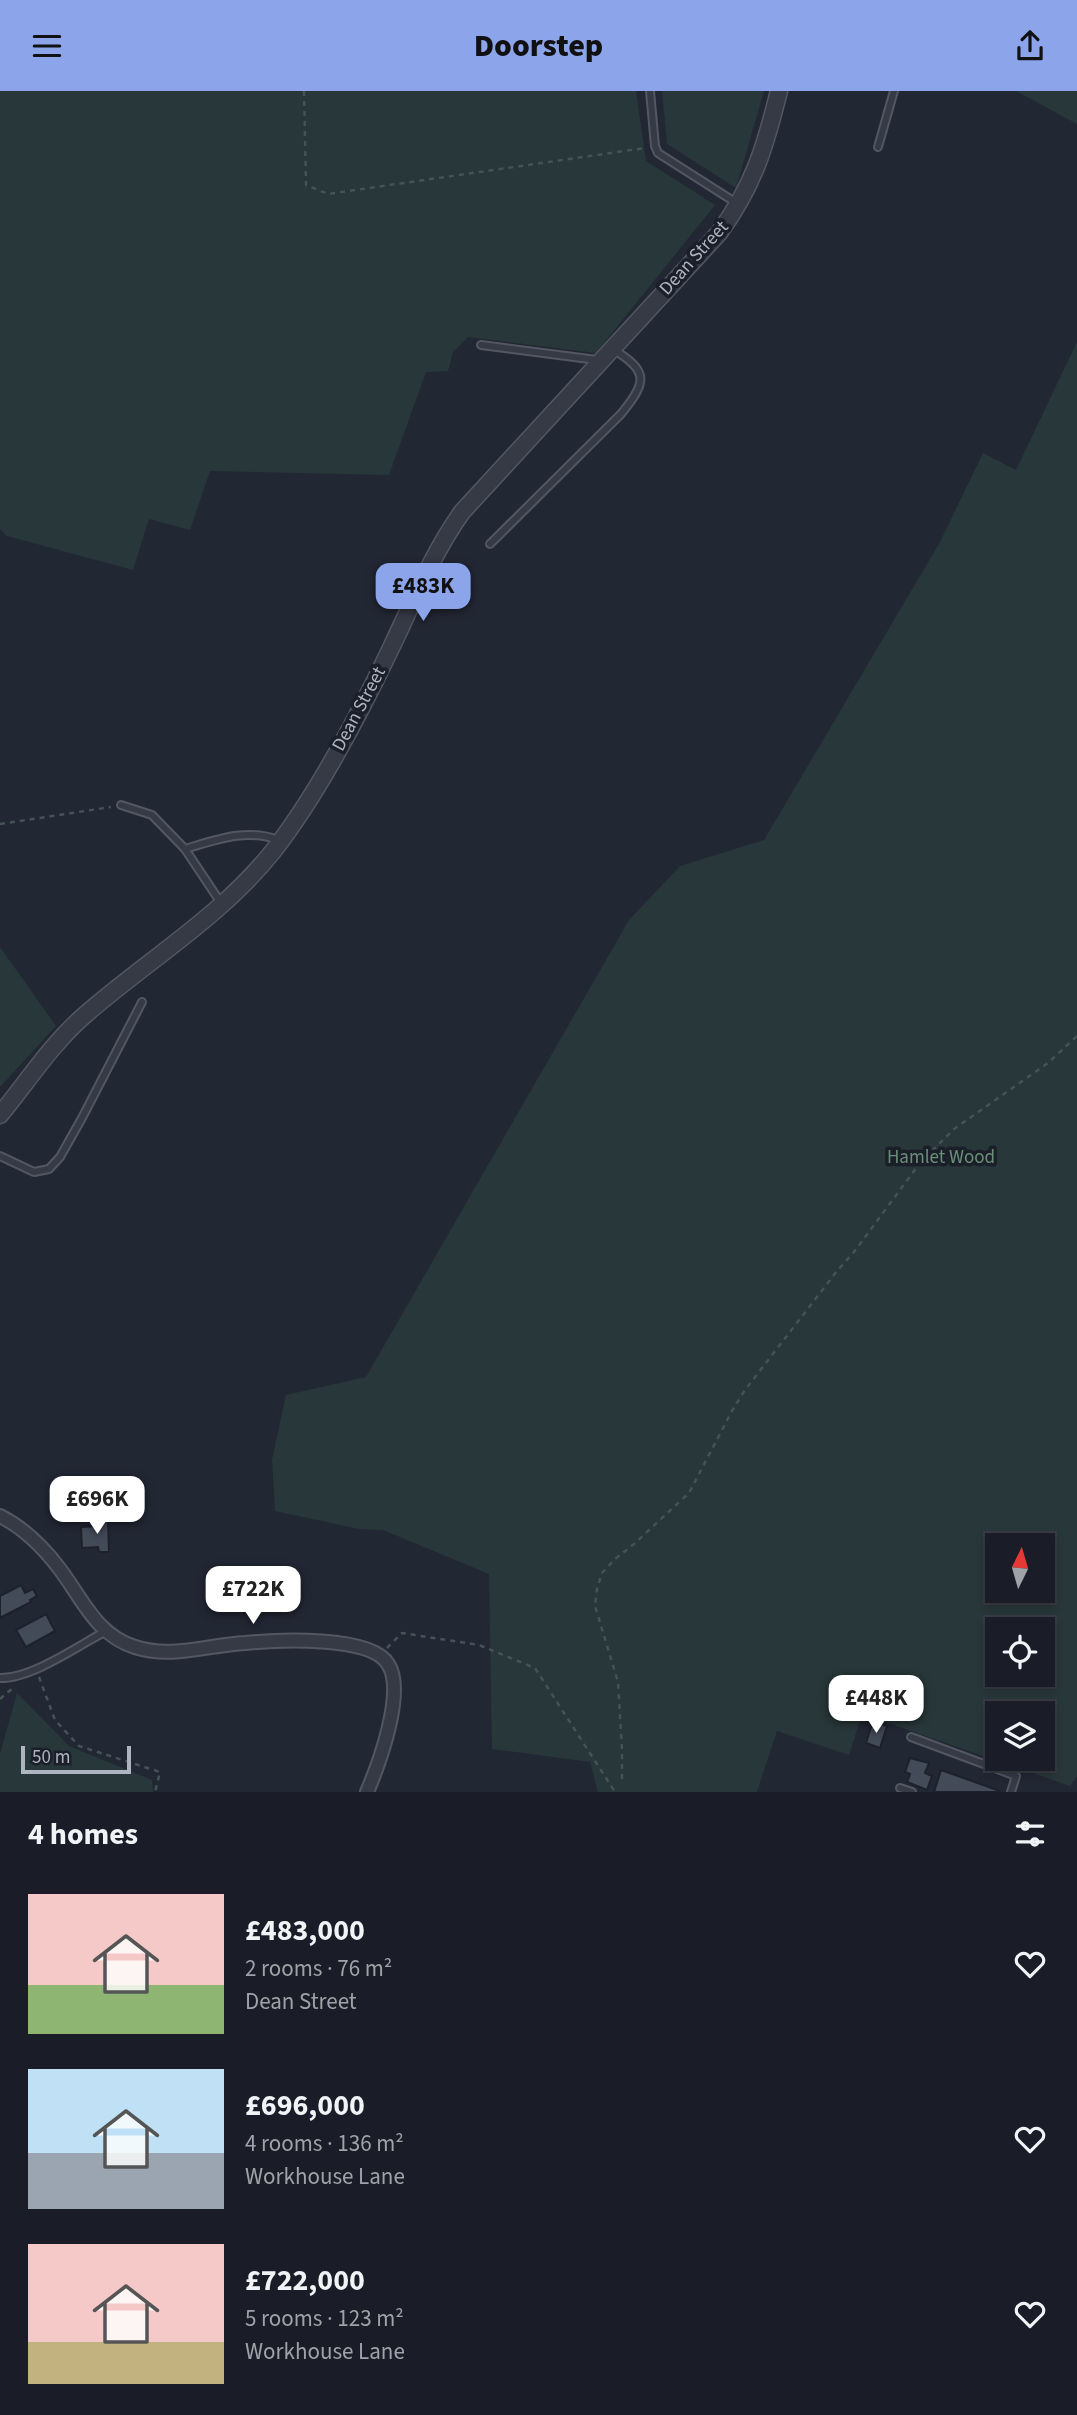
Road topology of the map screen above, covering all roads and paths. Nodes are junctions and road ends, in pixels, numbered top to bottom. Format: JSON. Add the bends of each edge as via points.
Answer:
{"nodes":[{"id":1,"x":304,"y":91,"type":"edge"},
{"id":2,"x":650,"y":91,"type":"edge"},
{"id":3,"x":779,"y":91,"type":"edge"},
{"id":4,"x":894,"y":91,"type":"edge"},
{"id":5,"x":655,"y":146,"type":"junction"},
{"id":6,"x":878,"y":147,"type":"dead end"},
{"id":7,"x":739,"y":205,"type":"junction"},
{"id":8,"x":481,"y":345,"type":"dead end"},
{"id":9,"x":612,"y":349,"type":"junction"},
{"id":10,"x":600,"y":361,"type":"junction"},
{"id":11,"x":490,"y":544,"type":"dead end"},
{"id":12,"x":121,"y":805,"type":"joint"},
{"id":13,"x":0,"y":824,"type":"edge"},
{"id":14,"x":280,"y":841,"type":"junction"},
{"id":15,"x":185,"y":849,"type":"junction"},
{"id":16,"x":221,"y":903,"type":"junction"},
{"id":17,"x":142,"y":1002,"type":"dead end"},
{"id":18,"x":1077,"y":1036,"type":"edge"},
{"id":19,"x":0,"y":1115,"type":"edge"},
{"id":20,"x":0,"y":1156,"type":"edge"},
{"id":21,"x":0,"y":1516,"type":"edge"},
{"id":22,"x":106,"y":1631,"type":"junction"},
{"id":23,"x":380,"y":1655,"type":"junction"},
{"id":24,"x":35,"y":1669,"type":"junction"},
{"id":25,"x":0,"y":1678,"type":"edge"},
{"id":26,"x":0,"y":1699,"type":"edge"},
{"id":27,"x":911,"y":1737,"type":"dead end"},
{"id":28,"x":622,"y":1780,"type":"dead end"},
{"id":29,"x":900,"y":1788,"type":"dead end"},
{"id":30,"x":155,"y":1792,"type":"edge"},
{"id":31,"x":367,"y":1792,"type":"edge"},
{"id":32,"x":615,"y":1792,"type":"edge"},
{"id":33,"x":912,"y":1792,"type":"edge"},
{"id":34,"x":1011,"y":1792,"type":"edge"}],
"edges":[{"from":1,"to":5,"type":"path","via":[[306,185],[328,194]]},
{"from":2,"to":5,"type":"lane"},
{"from":3,"to":7,"type":"street","name":"Dean Street","via":[[765,147]]},
{"from":4,"to":6,"type":"lane"},
{"from":5,"to":7,"type":"lane","via":[[667,160]]},
{"from":7,"to":9,"type":"street","name":"Dean Street","via":[[719,233]]},
{"from":8,"to":10,"type":"lane"},
{"from":9,"to":10,"type":"street","name":"Dean Street"},
{"from":9,"to":11,"type":"lane","via":[[638,367],[642,383],[638,393]]},
{"from":10,"to":14,"type":"street","name":"Dean Street","via":[[462,512],[439,544],[391,650],[307,803]]},
{"from":12,"to":13,"type":"path"},
{"from":12,"to":15,"type":"lane","via":[[152,815]]},
{"from":14,"to":15,"type":"lane","via":[[240,834]]},
{"from":14,"to":16,"type":"street","name":"Dean Street"},
{"from":15,"to":16,"type":"lane"},
{"from":16,"to":19,"type":"street","name":"Dean Street","via":[[84,1015]]},
{"from":17,"to":20,"type":"lane","via":[[82,1118],[49,1169],[34,1173]]},
{"from":18,"to":28,"type":"path","via":[[1048,1063],[954,1129],[919,1163],[746,1390],[688,1493],[602,1573],[595,1606],[618,1682]]},
{"from":21,"to":22,"type":"street","via":[[38,1543]]},
{"from":22,"to":23,"type":"street","via":[[133,1647],[157,1652],[309,1642],[346,1645]]},
{"from":22,"to":24,"type":"lane"},
{"from":23,"to":31,"type":"street","via":[[389,1665],[394,1700]]},
{"from":23,"to":32,"type":"path","via":[[402,1633],[479,1645],[536,1668]]},
{"from":24,"to":25,"type":"lane"},
{"from":24,"to":26,"type":"path"},
{"from":24,"to":30,"type":"path","via":[[55,1720],[79,1746],[160,1773]]},
{"from":27,"to":34,"type":"lane","via":[[1016,1776]]},
{"from":29,"to":33,"type":"lane"}]}
